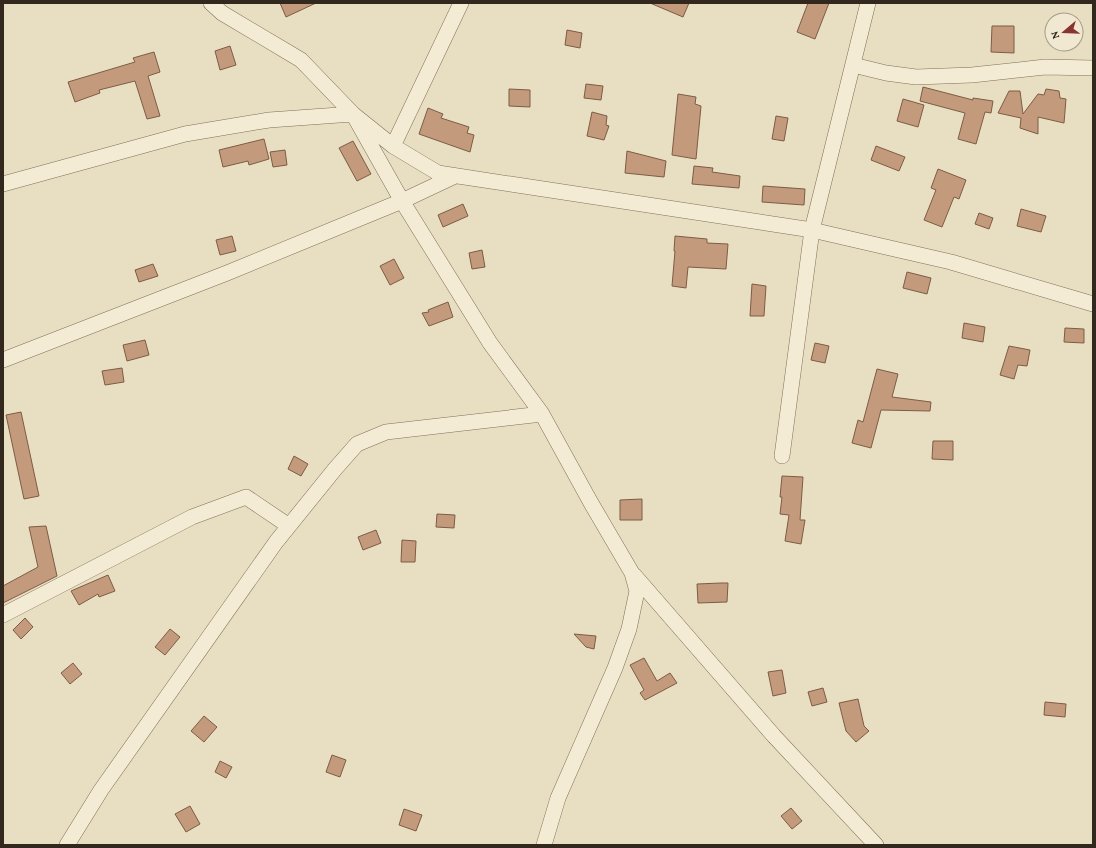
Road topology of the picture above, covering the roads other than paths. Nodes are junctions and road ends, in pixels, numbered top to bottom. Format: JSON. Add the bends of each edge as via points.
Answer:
{"nodes":[{"id":1,"x":211,"y":3,"type":"edge"},
{"id":2,"x":461,"y":3,"type":"edge"},
{"id":3,"x":868,"y":3,"type":"edge"},
{"id":4,"x":853,"y":65,"type":"junction"},
{"id":5,"x":1093,"y":68,"type":"edge"},
{"id":6,"x":353,"y":114,"type":"junction"},
{"id":7,"x":394,"y":146,"type":"junction"},
{"id":8,"x":455,"y":176,"type":"junction"},
{"id":9,"x":3,"y":184,"type":"edge"},
{"id":10,"x":402,"y":201,"type":"junction"},
{"id":11,"x":812,"y":230,"type":"junction"},
{"id":12,"x":1093,"y":304,"type":"edge"},
{"id":13,"x":3,"y":360,"type":"edge"},
{"id":14,"x":542,"y":414,"type":"junction"},
{"id":15,"x":782,"y":456,"type":"dead end"},
{"id":16,"x":289,"y":526,"type":"junction"},
{"id":17,"x":632,"y":573,"type":"junction"},
{"id":18,"x":3,"y":615,"type":"edge"},
{"id":19,"x":67,"y":845,"type":"edge"},
{"id":20,"x":544,"y":845,"type":"edge"},
{"id":21,"x":876,"y":845,"type":"edge"}],
"edges":[{"from":1,"to":6,"type":"street","via":[[222,13],[301,60]]},
{"from":2,"to":7,"type":"street"},
{"from":3,"to":4,"type":"street"},
{"from":4,"to":5,"type":"street","via":[[916,77],[972,75],[1045,67]]},
{"from":4,"to":11,"type":"street"},
{"from":6,"to":7,"type":"street"},
{"from":6,"to":9,"type":"street","via":[[269,120],[185,134]]},
{"from":6,"to":10,"type":"street"},
{"from":7,"to":8,"type":"street","via":[[438,173]]},
{"from":8,"to":10,"type":"street"},
{"from":8,"to":11,"type":"street"},
{"from":10,"to":13,"type":"street","via":[[227,273]]},
{"from":10,"to":14,"type":"street","via":[[490,343]]},
{"from":11,"to":12,"type":"street","via":[[951,262]]},
{"from":11,"to":15,"type":"street"},
{"from":14,"to":16,"type":"street","via":[[386,432],[358,444]]},
{"from":14,"to":17,"type":"street"},
{"from":16,"to":18,"type":"street","via":[[246,497],[192,517]]},
{"from":16,"to":19,"type":"street","via":[[173,686],[101,790]]},
{"from":17,"to":20,"type":"street","via":[[637,591],[629,628],[615,668],[558,798]]},
{"from":17,"to":21,"type":"street","via":[[774,736]]}]}
